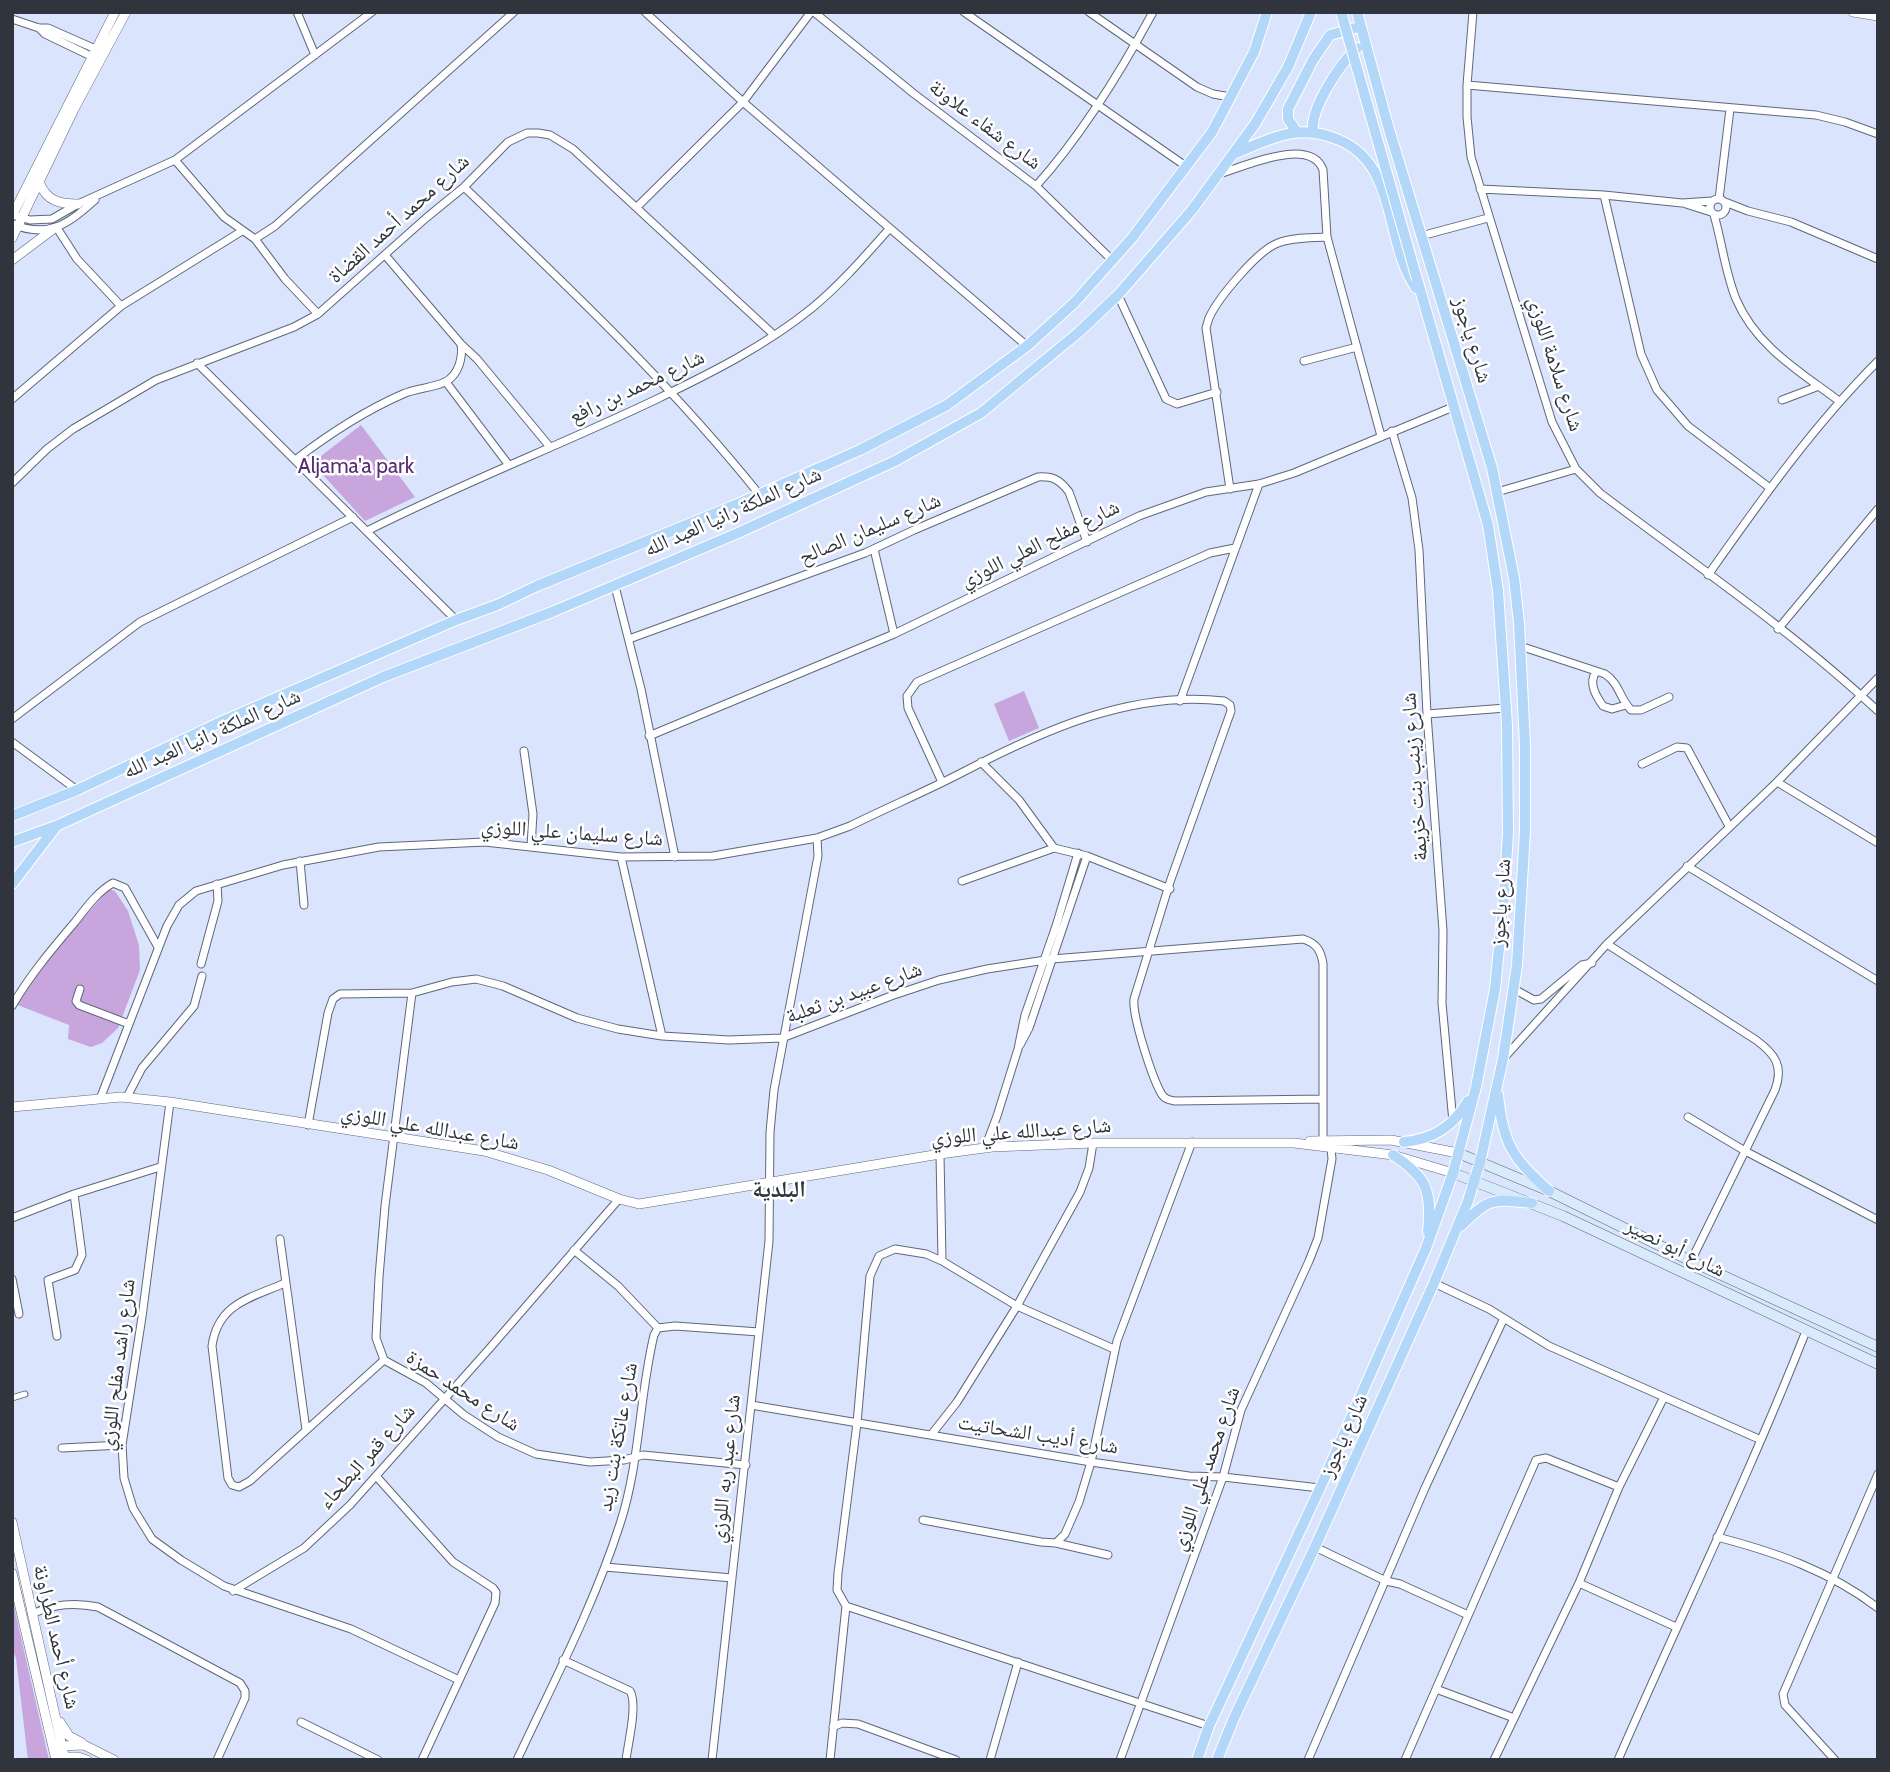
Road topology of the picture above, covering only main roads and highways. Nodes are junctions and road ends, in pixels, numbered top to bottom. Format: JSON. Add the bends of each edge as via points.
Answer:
{"nodes":[{"id":1,"x":1311,"y":12,"type":"edge"},
{"id":2,"x":1341,"y":12,"type":"edge"},
{"id":3,"x":1357,"y":12,"type":"edge"},
{"id":4,"x":1267,"y":14,"type":"edge"},
{"id":5,"x":1361,"y":27,"type":"junction"},
{"id":6,"x":1364,"y":41,"type":"junction"},
{"id":7,"x":1296,"y":131,"type":"junction"},
{"id":8,"x":1313,"y":132,"type":"junction"},
{"id":9,"x":1235,"y":154,"type":"junction"},
{"id":10,"x":1421,"y":293,"type":"junction"},
{"id":11,"x":12,"y":816,"type":"edge"},
{"id":12,"x":56,"y":826,"type":"junction"},
{"id":13,"x":12,"y":829,"type":"edge"},
{"id":14,"x":17,"y":841,"type":"edge"},
{"id":15,"x":12,"y":884,"type":"edge"},
{"id":16,"x":1497,"y":1085,"type":"junction"},
{"id":17,"x":1476,"y":1087,"type":"junction"},
{"id":18,"x":1404,"y":1142,"type":"road end"},
{"id":19,"x":1458,"y":1153,"type":"junction"},
{"id":20,"x":1393,"y":1156,"type":"road end"},
{"id":21,"x":1480,"y":1162,"type":"junction"},
{"id":22,"x":1452,"y":1173,"type":"junction"},
{"id":23,"x":1474,"y":1181,"type":"junction"},
{"id":24,"x":1549,"y":1191,"type":"junction"},
{"id":25,"x":1532,"y":1203,"type":"junction"},
{"id":26,"x":1456,"y":1231,"type":"junction"},
{"id":27,"x":1426,"y":1248,"type":"junction"},
{"id":28,"x":1878,"y":1347,"type":"edge"},
{"id":29,"x":1878,"y":1364,"type":"edge"},
{"id":30,"x":1197,"y":1760,"type":"edge"},
{"id":31,"x":1217,"y":1760,"type":"edge"}],
"edges":[{"from":1,"to":9,"type":"main road","name":"شارع الملكة رانيا العبد الله","via":[[1283,76]]},
{"from":2,"to":10,"type":"main road","name":"شارع ياجوز","bridge":true},
{"from":3,"to":5,"type":"main road","name":"شارع ياجوز"},
{"from":4,"to":11,"type":"main road","name":"شارع الملكة رانيا العبد الله","via":[[1254,52],[1212,132],[1113,261],[1027,346],[947,405],[759,495],[456,620]]},
{"from":5,"to":6,"type":"main road","name":"شارع ياجوز"},
{"from":5,"to":7,"type":"main road","via":[[1334,32],[1321,45],[1288,108],[1288,119]]},
{"from":6,"to":8,"type":"main road","via":[[1348,56],[1330,86],[1313,120]]},
{"from":6,"to":16,"type":"main road","name":"شارع ياجوز","via":[[1497,492],[1514,578],[1525,745],[1525,831],[1514,989]]},
{"from":7,"to":8,"type":"main road"},
{"from":7,"to":9,"type":"main road"},
{"from":8,"to":10,"type":"main road","via":[[1348,144],[1368,160],[1385,197],[1408,273]]},
{"from":9,"to":12,"type":"main road","name":"شارع الملكة رانيا العبد الله","via":[[1118,295],[1003,397],[961,426],[738,533],[383,677]]},
{"from":10,"to":17,"type":"main road","name":"شارع ياجوز","via":[[1488,525],[1498,591],[1508,833],[1494,989]]},
{"from":12,"to":14,"type":"main road","name":"شارع الملكة رانيا العبد الله"},
{"from":12,"to":15,"type":"main road"},
{"from":13,"to":14,"type":"main road"},
{"from":16,"to":21,"type":"main road","name":"شارع ياجوز"},
{"from":16,"to":24,"type":"main road","via":[[1507,1143],[1518,1161]]},
{"from":17,"to":18,"type":"main road","via":[[1463,1110],[1440,1133]]},
{"from":17,"to":19,"type":"main road","name":"شارع ياجوز"},
{"from":19,"to":21,"type":"main road","name":"شارع أبو نصير"},
{"from":19,"to":22,"type":"main road","name":"شارع ياجوز"},
{"from":20,"to":27,"type":"main road","via":[[1414,1169],[1427,1193]]},
{"from":21,"to":23,"type":"main road","name":"شارع ياجوز"},
{"from":21,"to":24,"type":"main road","name":"شارع أبو نصير"},
{"from":22,"to":23,"type":"main road","name":"شارع أبو نصير"},
{"from":22,"to":27,"type":"main road","name":"شارع ياجوز"},
{"from":23,"to":25,"type":"main road","name":"شارع أبو نصير"},
{"from":23,"to":26,"type":"main road","name":"شارع ياجوز"},
{"from":24,"to":28,"type":"main road","name":"شارع أبو نصير"},
{"from":25,"to":26,"type":"main road","via":[[1493,1200]]},
{"from":25,"to":29,"type":"main road","name":"شارع أبو نصير"},
{"from":26,"to":31,"type":"main road","name":"شارع ياجوز"},
{"from":27,"to":30,"type":"main road","name":"شارع ياجوز"}]}
